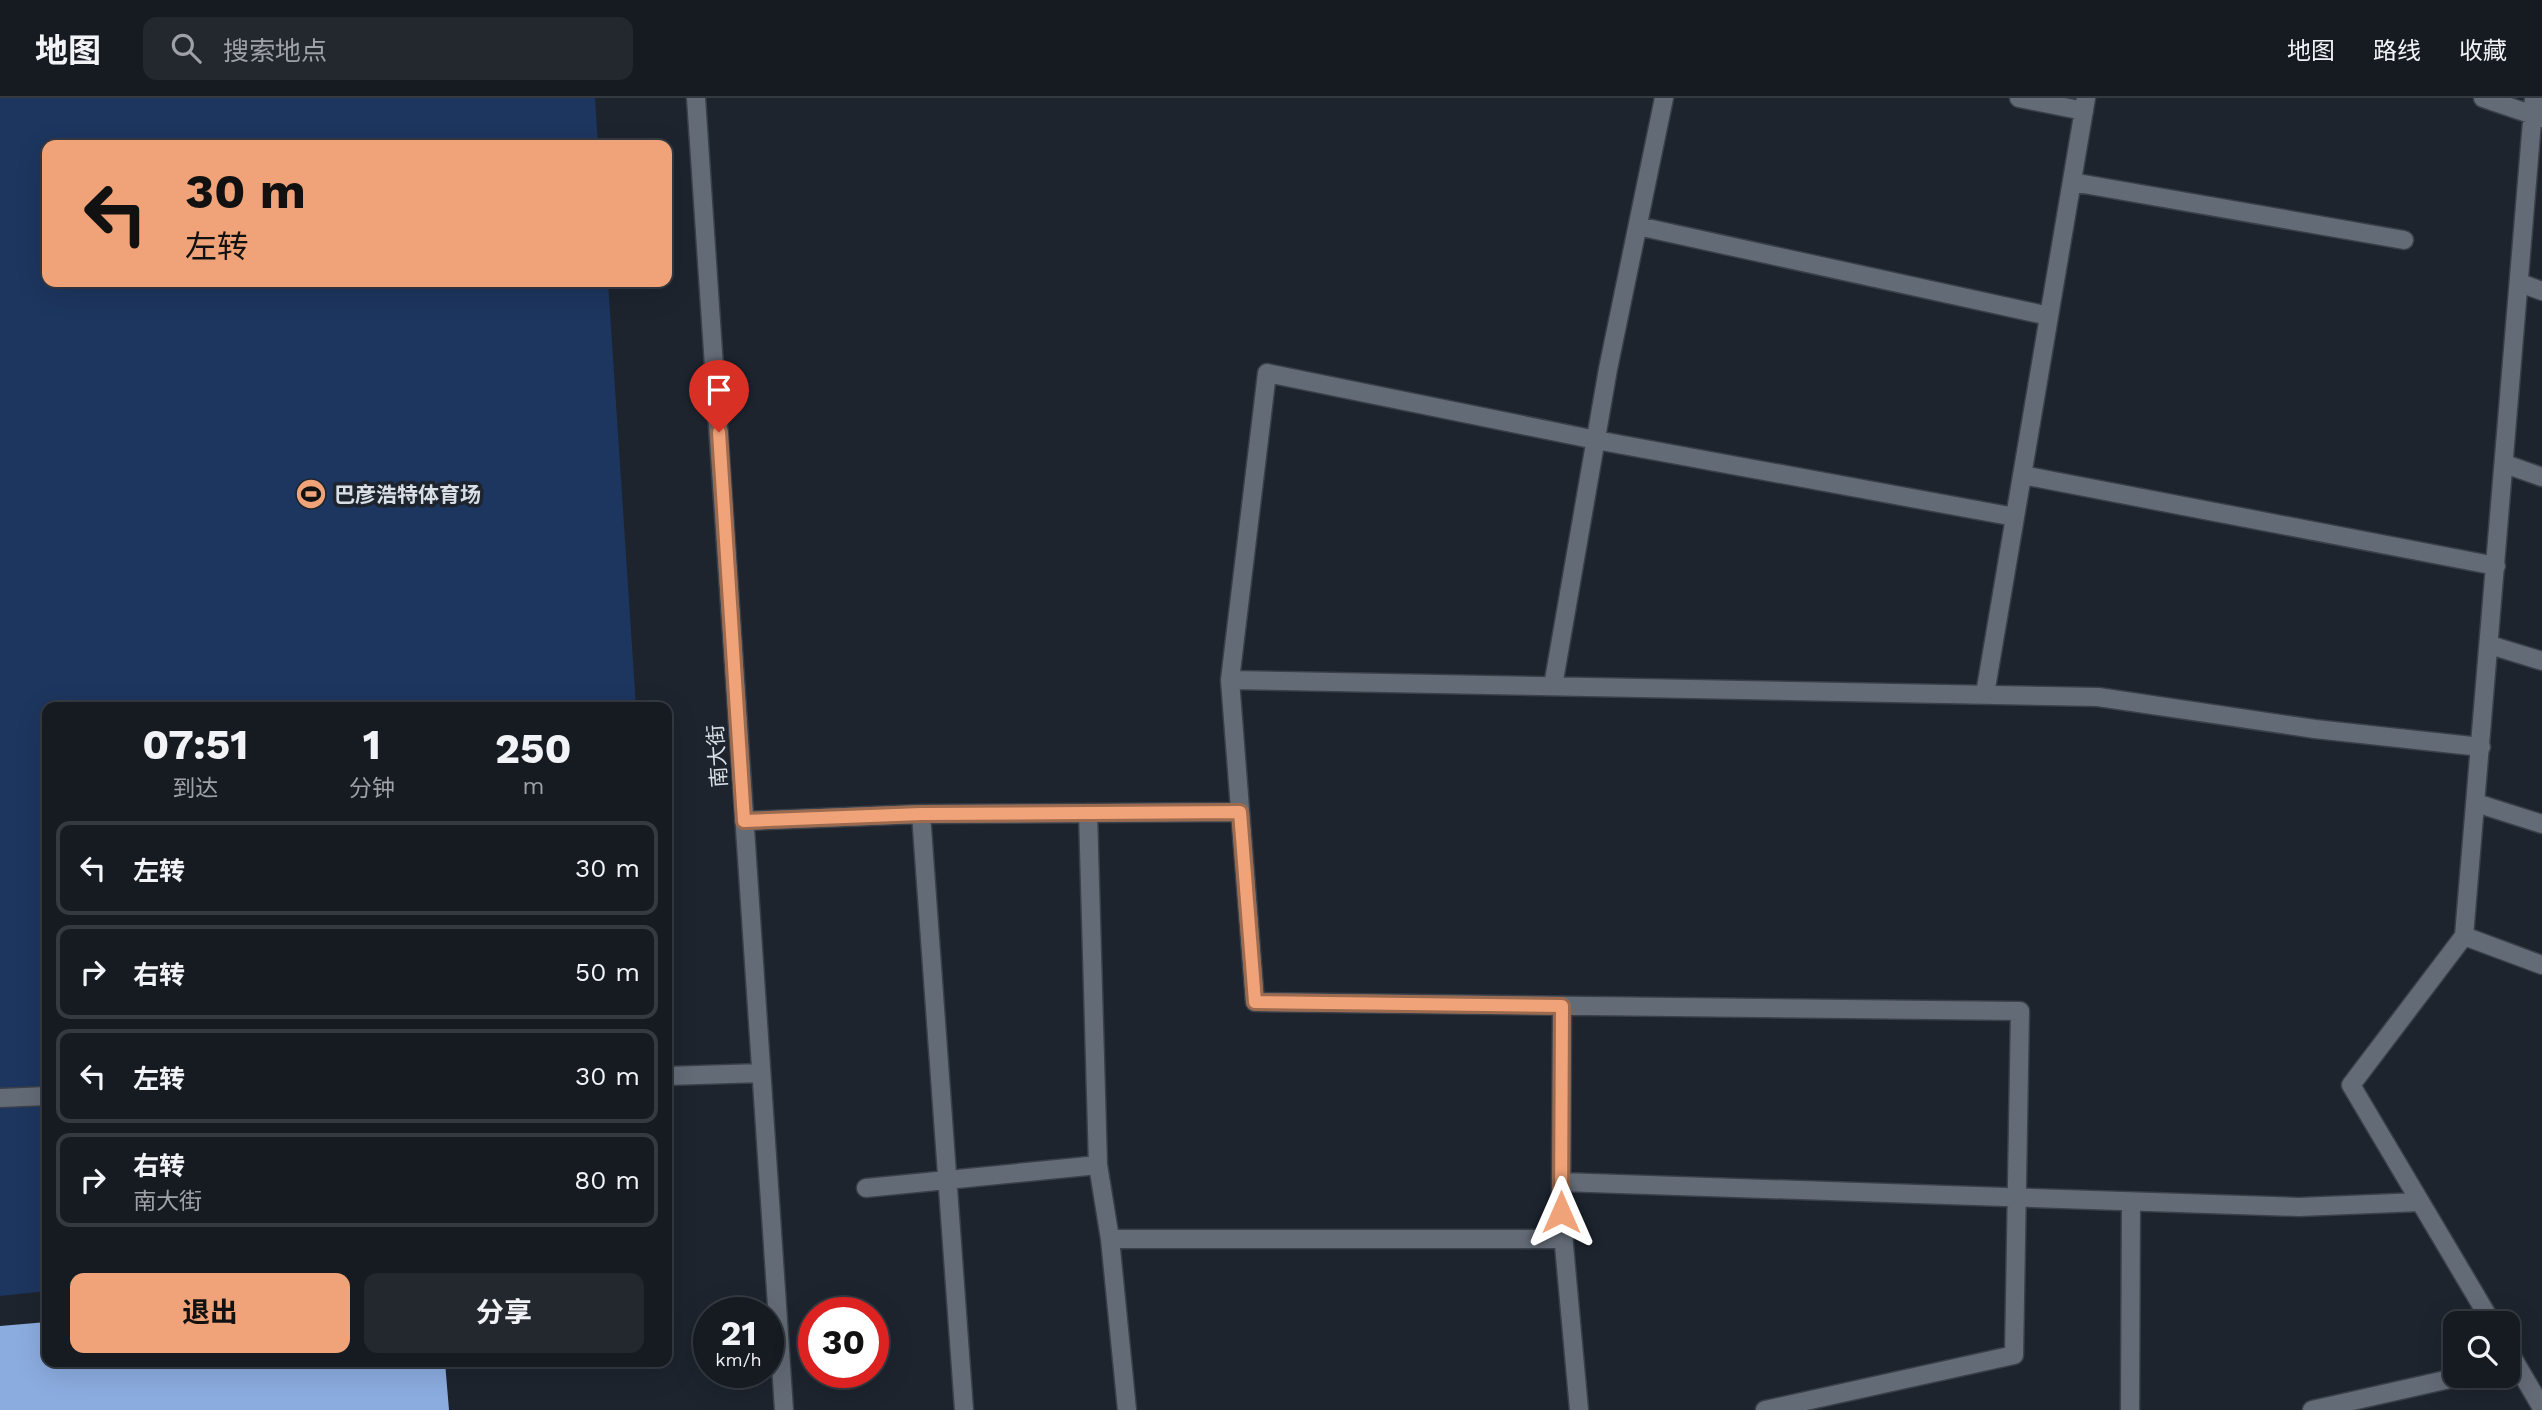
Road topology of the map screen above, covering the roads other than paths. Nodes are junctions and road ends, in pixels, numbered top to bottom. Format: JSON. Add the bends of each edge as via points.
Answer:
{"nodes":[{"id":1,"x":696,"y":98,"type":"edge"},
{"id":2,"x":1664,"y":98,"type":"edge"},
{"id":3,"x":2019,"y":98,"type":"edge"},
{"id":4,"x":2483,"y":98,"type":"edge"},
{"id":5,"x":2085,"y":105,"type":"edge"},
{"id":6,"x":2537,"y":111,"type":"edge"},
{"id":7,"x":2072,"y":183,"type":"junction"},
{"id":8,"x":1638,"y":226,"type":"junction"},
{"id":9,"x":2404,"y":240,"type":"dead end"},
{"id":10,"x":2519,"y":284,"type":"junction"},
{"id":11,"x":2542,"y":291,"type":"edge"},
{"id":12,"x":2049,"y":316,"type":"junction"},
{"id":13,"x":1596,"y":440,"type":"junction"},
{"id":14,"x":2505,"y":464,"type":"junction"},
{"id":15,"x":2022,"y":475,"type":"junction"},
{"id":16,"x":2542,"y":477,"type":"edge"},
{"id":17,"x":2015,"y":517,"type":"junction"},
{"id":18,"x":2496,"y":566,"type":"junction"},
{"id":19,"x":2490,"y":645,"type":"junction"},
{"id":20,"x":2542,"y":661,"type":"edge"},
{"id":21,"x":1230,"y":680,"type":"junction"},
{"id":22,"x":1553,"y":686,"type":"junction"},
{"id":23,"x":1985,"y":694,"type":"junction"},
{"id":24,"x":2481,"y":747,"type":"junction"},
{"id":25,"x":2476,"y":803,"type":"junction"},
{"id":26,"x":1240,"y":812,"type":"junction"},
{"id":27,"x":1088,"y":813,"type":"junction"},
{"id":28,"x":921,"y":814,"type":"junction"},
{"id":29,"x":744,"y":821,"type":"junction"},
{"id":30,"x":2542,"y":824,"type":"edge"},
{"id":31,"x":2464,"y":936,"type":"junction"},
{"id":32,"x":2542,"y":965,"type":"edge"},
{"id":33,"x":1562,"y":1006,"type":"junction"},
{"id":34,"x":761,"y":1073,"type":"junction"},
{"id":35,"x":672,"y":1076,"type":"edge"},
{"id":36,"x":42,"y":1096,"type":"edge"},
{"id":37,"x":0,"y":1098,"type":"edge"},
{"id":38,"x":1098,"y":1165,"type":"junction"},
{"id":39,"x":947,"y":1179,"type":"junction"},
{"id":40,"x":1561,"y":1182,"type":"junction"},
{"id":41,"x":866,"y":1188,"type":"dead end"},
{"id":42,"x":2017,"y":1199,"type":"junction"},
{"id":43,"x":2131,"y":1202,"type":"junction"},
{"id":44,"x":2420,"y":1202,"type":"junction"},
{"id":45,"x":1110,"y":1239,"type":"junction"},
{"id":46,"x":1564,"y":1239,"type":"junction"},
{"id":47,"x":2485,"y":1311,"type":"edge"},
{"id":48,"x":2520,"y":1375,"type":"edge"},
{"id":49,"x":2443,"y":1381,"type":"edge"},
{"id":50,"x":2542,"y":1408,"type":"edge"},
{"id":51,"x":784,"y":1410,"type":"edge"},
{"id":52,"x":964,"y":1410,"type":"edge"},
{"id":53,"x":1127,"y":1410,"type":"edge"},
{"id":54,"x":1579,"y":1410,"type":"edge"},
{"id":55,"x":1765,"y":1410,"type":"edge"},
{"id":56,"x":2130,"y":1410,"type":"edge"},
{"id":57,"x":2312,"y":1410,"type":"edge"}],
"edges":[{"from":1,"to":29,"type":"street","name":"南大街"},
{"from":2,"to":8,"type":"street"},
{"from":3,"to":5,"type":"street"},
{"from":4,"to":6,"type":"street"},
{"from":5,"to":7,"type":"street"},
{"from":6,"to":10,"type":"street"},
{"from":7,"to":9,"type":"street"},
{"from":7,"to":12,"type":"street"},
{"from":8,"to":12,"type":"street"},
{"from":8,"to":13,"type":"street"},
{"from":10,"to":11,"type":"street"},
{"from":10,"to":14,"type":"street"},
{"from":12,"to":15,"type":"street"},
{"from":13,"to":17,"type":"street"},
{"from":13,"to":21,"type":"street","via":[[1267,373]]},
{"from":13,"to":22,"type":"street"},
{"from":14,"to":16,"type":"street"},
{"from":14,"to":18,"type":"street"},
{"from":15,"to":17,"type":"street"},
{"from":15,"to":18,"type":"street"},
{"from":17,"to":23,"type":"street"},
{"from":18,"to":19,"type":"street"},
{"from":19,"to":20,"type":"street"},
{"from":19,"to":24,"type":"street"},
{"from":21,"to":22,"type":"street"},
{"from":21,"to":26,"type":"street"},
{"from":22,"to":23,"type":"street"},
{"from":23,"to":24,"type":"street","via":[[2098,696],[2315,729]]},
{"from":24,"to":25,"type":"street"},
{"from":25,"to":30,"type":"street"},
{"from":25,"to":31,"type":"street"},
{"from":26,"to":27,"type":"street"},
{"from":26,"to":33,"type":"street","via":[[1255,1002]]},
{"from":27,"to":28,"type":"street"},
{"from":27,"to":38,"type":"street"},
{"from":28,"to":29,"type":"street"},
{"from":28,"to":39,"type":"street"},
{"from":29,"to":34,"type":"street","name":"南大街"},
{"from":31,"to":32,"type":"street"},
{"from":31,"to":44,"type":"street","via":[[2351,1085]]},
{"from":33,"to":40,"type":"street"},
{"from":33,"to":42,"type":"street","via":[[2020,1011]]},
{"from":34,"to":35,"type":"street"},
{"from":34,"to":51,"type":"street","name":"南大街"},
{"from":36,"to":37,"type":"street"},
{"from":38,"to":39,"type":"street"},
{"from":38,"to":45,"type":"street"},
{"from":39,"to":41,"type":"street"},
{"from":39,"to":52,"type":"street"},
{"from":40,"to":42,"type":"street"},
{"from":40,"to":46,"type":"street"},
{"from":42,"to":43,"type":"street"},
{"from":42,"to":55,"type":"street","via":[[2014,1355]]},
{"from":43,"to":44,"type":"street","via":[[2300,1207]]},
{"from":43,"to":56,"type":"street"},
{"from":44,"to":47,"type":"street"},
{"from":45,"to":46,"type":"street"},
{"from":45,"to":53,"type":"street"},
{"from":46,"to":54,"type":"street"},
{"from":48,"to":50,"type":"street"},
{"from":49,"to":57,"type":"street"}]}
